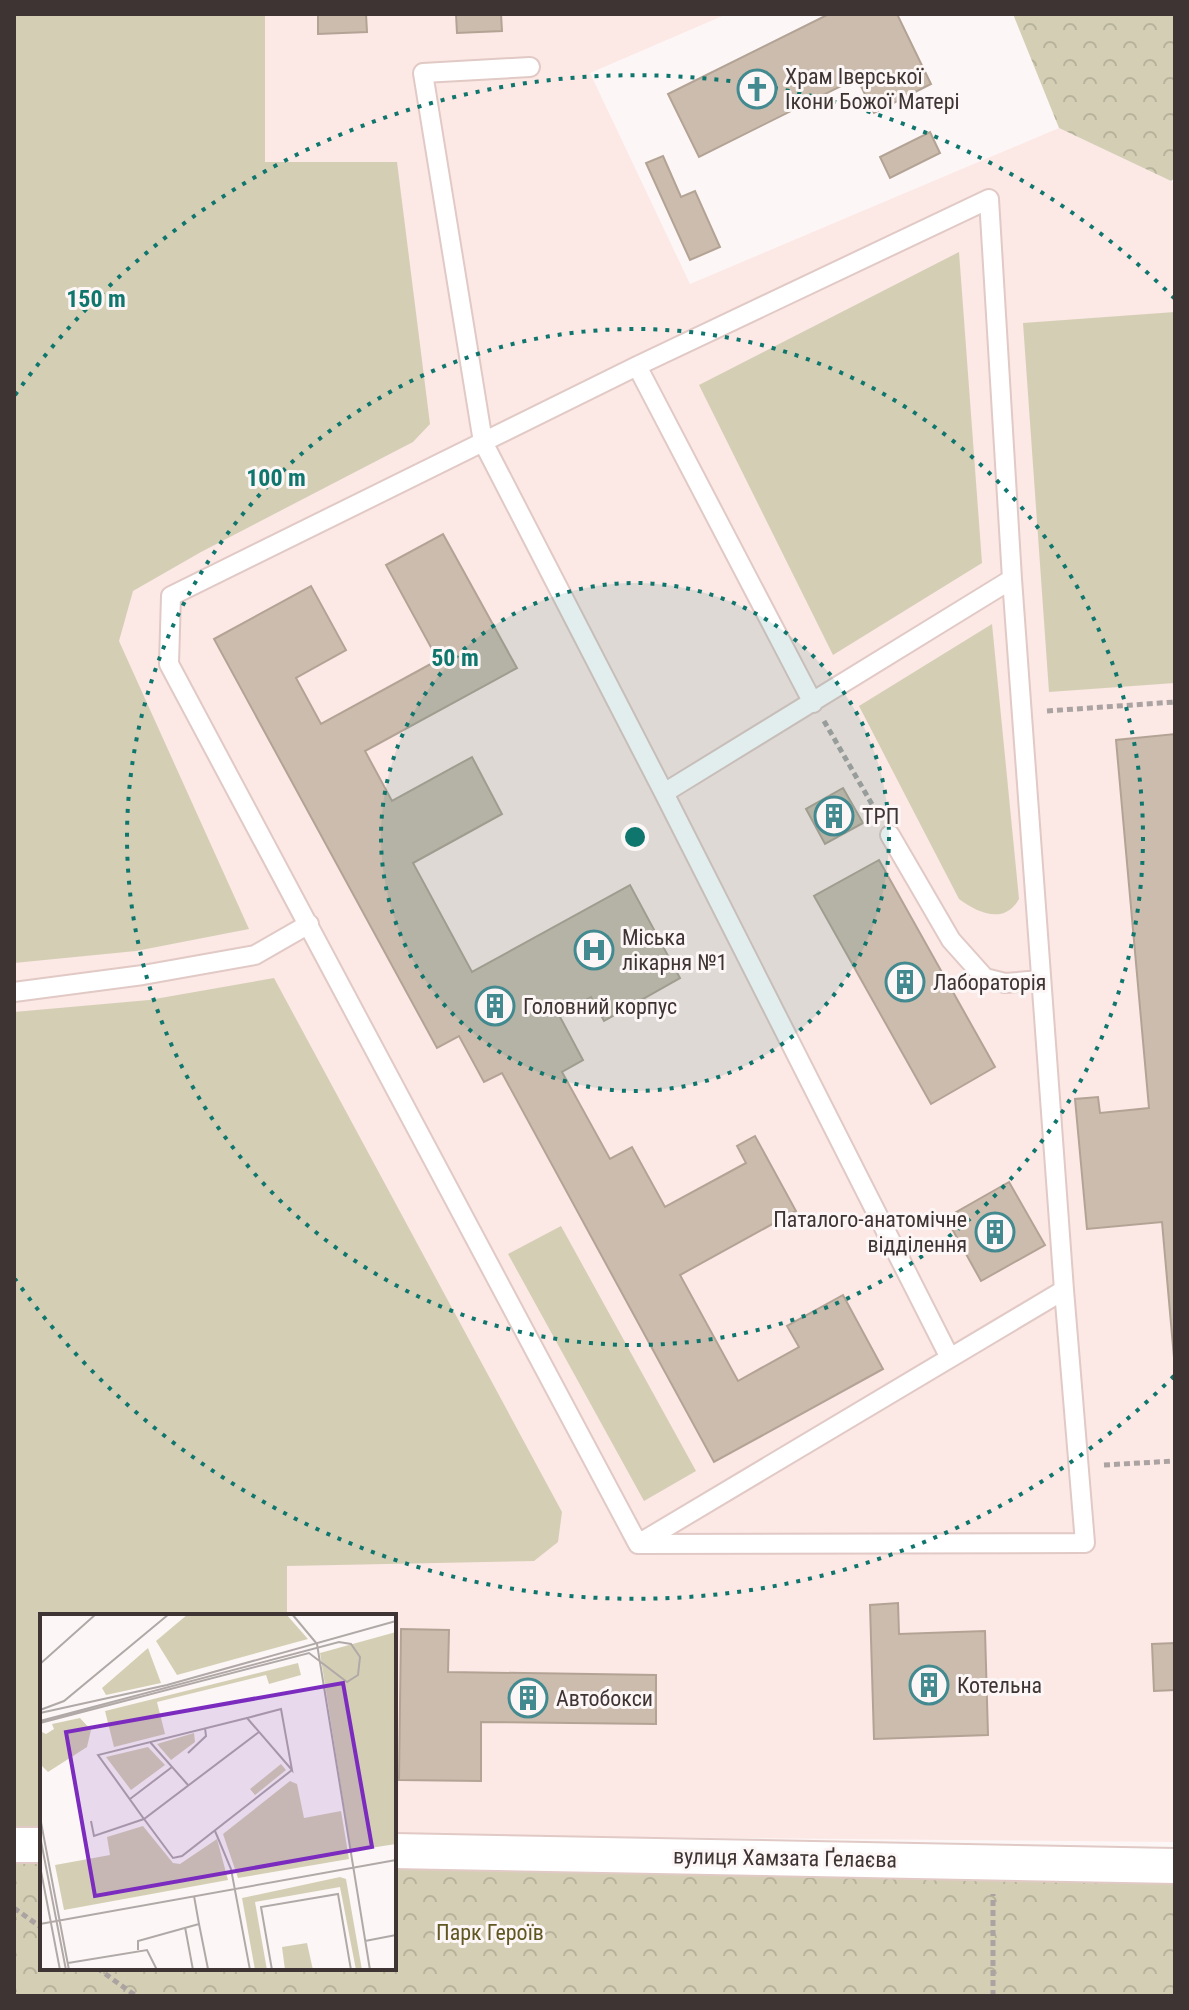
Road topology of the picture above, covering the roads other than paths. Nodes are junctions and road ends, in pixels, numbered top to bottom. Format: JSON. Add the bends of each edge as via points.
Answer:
{"nodes":[{"id":1,"x":530,"y":67,"type":"dead end"},
{"id":2,"x":637,"y":366,"type":"junction"},
{"id":3,"x":483,"y":442,"type":"junction"},
{"id":4,"x":1012,"y":579,"type":"junction"},
{"id":5,"x":813,"y":703,"type":"junction"},
{"id":6,"x":664,"y":793,"type":"junction"},
{"id":7,"x":890,"y":835,"type":"road end"},
{"id":8,"x":309,"y":924,"type":"junction"},
{"id":9,"x":1041,"y":980,"type":"junction"},
{"id":10,"x":14,"y":992,"type":"edge"},
{"id":11,"x":1064,"y":1290,"type":"junction"},
{"id":12,"x":950,"y":1358,"type":"junction"},
{"id":13,"x":638,"y":1544,"type":"junction"},
{"id":14,"x":14,"y":1845,"type":"edge"},
{"id":15,"x":40,"y":1845,"type":"edge"},
{"id":16,"x":396,"y":1851,"type":"edge"},
{"id":17,"x":1175,"y":1866,"type":"edge"}],
"edges":[{"from":1,"to":3,"type":"lane","via":[[423,73]]},
{"from":2,"to":3,"type":"lane"},
{"from":2,"to":4,"type":"lane","via":[[989,199]]},
{"from":2,"to":5,"type":"lane"},
{"from":3,"to":6,"type":"lane"},
{"from":3,"to":8,"type":"lane","via":[[171,596],[169,664]]},
{"from":4,"to":5,"type":"lane"},
{"from":4,"to":9,"type":"lane"},
{"from":5,"to":6,"type":"lane"},
{"from":6,"to":12,"type":"lane"},
{"from":7,"to":9,"type":"lane","via":[[951,940],[985,978],[1005,983]]},
{"from":8,"to":10,"type":"lane","via":[[255,955]]},
{"from":8,"to":13,"type":"lane"},
{"from":9,"to":11,"type":"lane"},
{"from":11,"to":12,"type":"lane"},
{"from":11,"to":13,"type":"lane","via":[[1085,1543]]},
{"from":12,"to":13,"type":"lane"},
{"from":14,"to":15,"type":"street"},
{"from":16,"to":17,"type":"street","name":"вулиця Хамзата Ґелаєва"}]}
